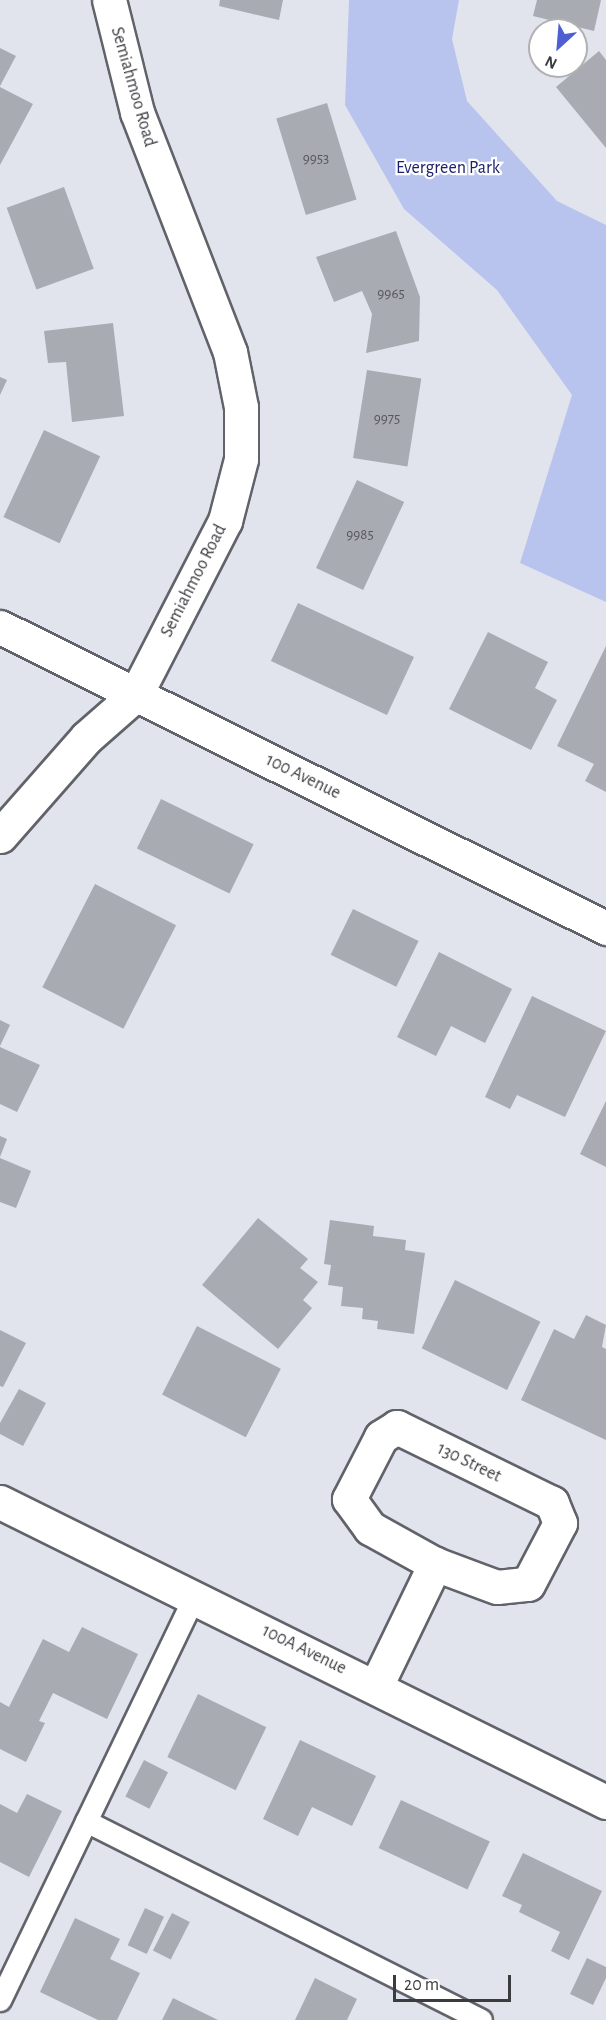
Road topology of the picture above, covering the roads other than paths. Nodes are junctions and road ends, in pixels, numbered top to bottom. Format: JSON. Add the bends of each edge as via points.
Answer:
{"nodes":[{"id":1,"x":109,"y":0,"type":"edge"},
{"id":2,"x":0,"y":627,"type":"edge"},
{"id":3,"x":136,"y":694,"type":"junction"},
{"id":4,"x":0,"y":836,"type":"edge"},
{"id":5,"x":606,"y":928,"type":"edge"},
{"id":6,"x":0,"y":1502,"type":"edge"},
{"id":7,"x":435,"y":1564,"type":"junction"},
{"id":8,"x":194,"y":1597,"type":"junction"},
{"id":9,"x":376,"y":1686,"type":"junction"},
{"id":10,"x":606,"y":1802,"type":"edge"},
{"id":11,"x":86,"y":1821,"type":"junction"},
{"id":12,"x":0,"y":2000,"type":"edge"},
{"id":13,"x":481,"y":2020,"type":"edge"}],
"edges":[{"from":1,"to":3,"type":"street","name":"Semiahmoo Road","via":[[137,112],[230,352],[241,407],[241,459],[225,521]]},
{"from":2,"to":3,"type":"street","name":"100 Avenue"},
{"from":3,"to":4,"type":"street","name":"Semiahmoo Road","via":[[86,738]]},
{"from":3,"to":5,"type":"street","name":"100 Avenue"},
{"from":6,"to":8,"type":"street","name":"100A Avenue"},
{"from":7,"to":7,"type":"street","name":"130 Street","via":[[370,1528],[349,1499],[381,1437],[397,1427],[552,1503],[560,1523],[528,1584],[497,1587]]},
{"from":7,"to":9,"type":"street"},
{"from":8,"to":9,"type":"street","name":"100A Avenue"},
{"from":8,"to":11,"type":"lane"},
{"from":9,"to":10,"type":"street","name":"100A Avenue"},
{"from":11,"to":12,"type":"lane"},
{"from":11,"to":13,"type":"lane"}]}
